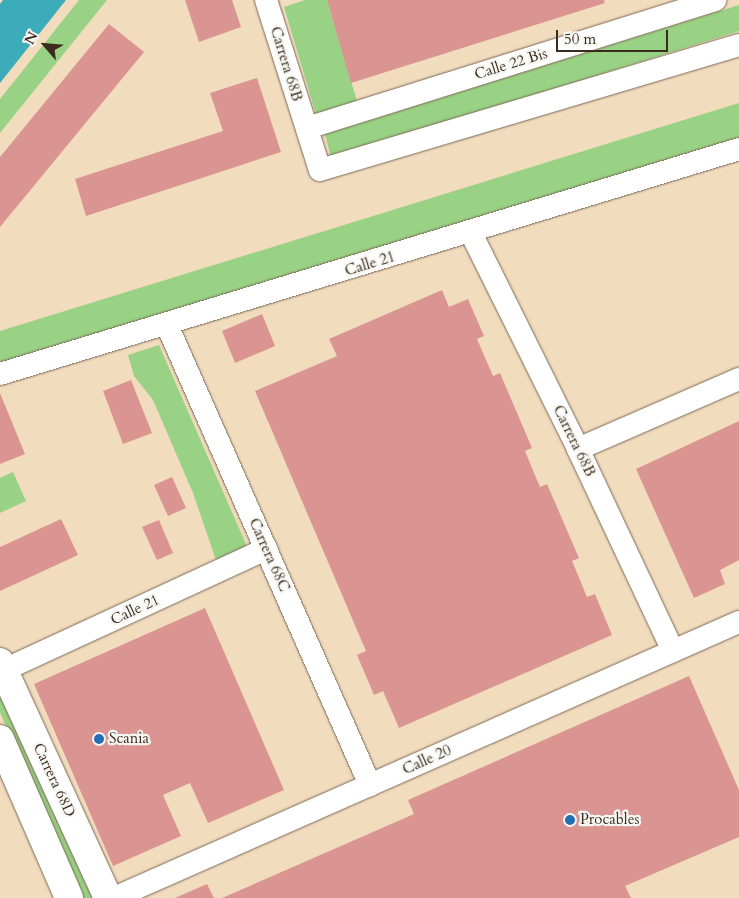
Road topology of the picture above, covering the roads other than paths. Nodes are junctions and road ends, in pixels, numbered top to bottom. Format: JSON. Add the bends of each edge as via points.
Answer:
{"nodes":[{"id":1,"x":266,"y":0,"type":"edge"},
{"id":2,"x":715,"y":0,"type":"edge"},
{"id":3,"x":739,"y":45,"type":"edge"},
{"id":4,"x":307,"y":128,"type":"junction"},
{"id":5,"x":739,"y":149,"type":"edge"},
{"id":6,"x":471,"y":233,"type":"junction"},
{"id":7,"x":167,"y":325,"type":"junction"},
{"id":8,"x":0,"y":374,"type":"edge"},
{"id":9,"x":739,"y":379,"type":"edge"},
{"id":10,"x":578,"y":449,"type":"junction"},
{"id":11,"x":266,"y":549,"type":"junction"},
{"id":12,"x":739,"y":622,"type":"edge"},
{"id":13,"x":673,"y":652,"type":"junction"},
{"id":14,"x":2,"y":666,"type":"edge"},
{"id":15,"x":0,"y":738,"type":"edge"},
{"id":16,"x":370,"y":785,"type":"junction"},
{"id":17,"x":69,"y":898,"type":"edge"},
{"id":18,"x":108,"y":898,"type":"edge"},
{"id":19,"x":114,"y":898,"type":"edge"}],
"edges":[{"from":1,"to":4,"type":"street","name":"Carrera 68B"},
{"from":2,"to":4,"type":"street","name":"Calle 22 Bis"},
{"from":3,"to":4,"type":"street","name":"Carrera 68B","via":[[320,170]]},
{"from":5,"to":6,"type":"street","name":"Calle 21"},
{"from":6,"to":7,"type":"street","name":"Calle 21"},
{"from":6,"to":10,"type":"street","name":"Carrera 68B"},
{"from":7,"to":8,"type":"street","name":"Calle 21"},
{"from":7,"to":11,"type":"street","name":"Carrera 68C"},
{"from":9,"to":10,"type":"street"},
{"from":10,"to":13,"type":"street","name":"Carrera 68B"},
{"from":11,"to":14,"type":"street","name":"Calle 21"},
{"from":11,"to":16,"type":"street","name":"Carrera 68C"},
{"from":12,"to":13,"type":"street","name":"Calle 20"},
{"from":13,"to":16,"type":"street","name":"Calle 20"},
{"from":14,"to":18,"type":"main road","name":"Carrera 68D"},
{"from":15,"to":17,"type":"main road"},
{"from":16,"to":19,"type":"street","name":"Calle 20"}]}
